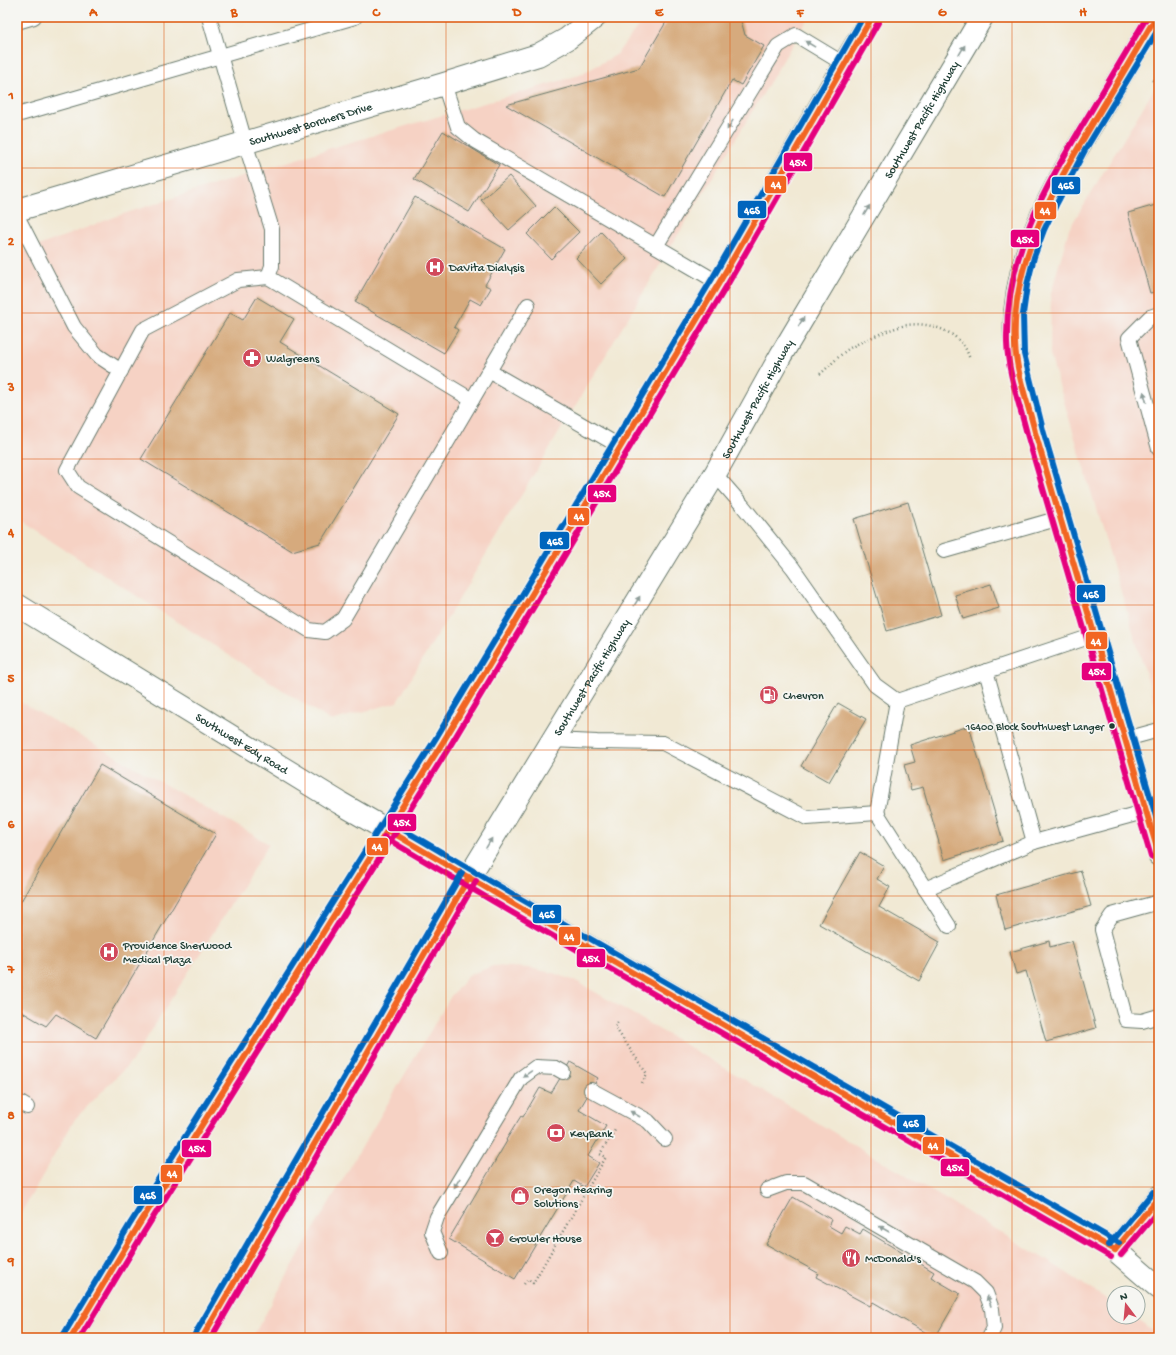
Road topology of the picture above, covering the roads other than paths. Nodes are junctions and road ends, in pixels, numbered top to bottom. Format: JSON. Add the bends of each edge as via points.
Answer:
{"nodes":[{"id":1,"x":34,"y":17,"type":"edge"},
{"id":2,"x":209,"y":17,"type":"edge"},
{"id":3,"x":355,"y":17,"type":"edge"},
{"id":4,"x":596,"y":17,"type":"edge"},
{"id":5,"x":872,"y":17,"type":"edge"},
{"id":6,"x":982,"y":17,"type":"edge"},
{"id":7,"x":1156,"y":17,"type":"edge"},
{"id":8,"x":17,"y":22,"type":"edge"},
{"id":9,"x":221,"y":56,"type":"junction"},
{"id":10,"x":844,"y":64,"type":"junction"},
{"id":11,"x":444,"y":84,"type":"junction"},
{"id":12,"x":17,"y":115,"type":"edge"},
{"id":13,"x":245,"y":142,"type":"junction"},
{"id":14,"x":17,"y":210,"type":"edge"},
{"id":15,"x":17,"y":216,"type":"edge"},
{"id":16,"x":656,"y":246,"type":"junction"},
{"id":17,"x":268,"y":276,"type":"junction"},
{"id":18,"x":719,"y":283,"type":"junction"},
{"id":19,"x":528,"y":305,"type":"dead end"},
{"id":20,"x":1159,"y":314,"type":"edge"},
{"id":21,"x":121,"y":371,"type":"junction"},
{"id":22,"x":489,"y":371,"type":"junction"},
{"id":23,"x":472,"y":400,"type":"junction"},
{"id":24,"x":621,"y":448,"type":"junction"},
{"id":25,"x":1159,"y":449,"type":"edge"},
{"id":26,"x":714,"y":474,"type":"junction"},
{"id":27,"x":1060,"y":518,"type":"junction"},
{"id":28,"x":944,"y":551,"type":"dead end"},
{"id":29,"x":17,"y":605,"type":"edge"},
{"id":30,"x":1095,"y":635,"type":"junction"},
{"id":31,"x":986,"y":671,"type":"junction"},
{"id":32,"x":897,"y":701,"type":"junction"},
{"id":33,"x":1159,"y":730,"type":"edge"},
{"id":34,"x":1126,"y":739,"type":"junction"},
{"id":35,"x":552,"y":740,"type":"junction"},
{"id":36,"x":1147,"y":811,"type":"junction"},
{"id":37,"x":877,"y":813,"type":"junction"},
{"id":38,"x":388,"y":830,"type":"junction"},
{"id":39,"x":1034,"y":842,"type":"junction"},
{"id":40,"x":1159,"y":855,"type":"edge"},
{"id":41,"x":469,"y":877,"type":"junction"},
{"id":42,"x":925,"y":889,"type":"junction"},
{"id":43,"x":1159,"y":902,"type":"edge"},
{"id":44,"x":949,"y":926,"type":"dead end"},
{"id":45,"x":1159,"y":1016,"type":"edge"},
{"id":46,"x":563,"y":1072,"type":"dead end"},
{"id":47,"x":591,"y":1090,"type":"dead end"},
{"id":48,"x":665,"y":1139,"type":"dead end"},
{"id":49,"x":767,"y":1190,"type":"dead end"},
{"id":50,"x":1159,"y":1197,"type":"edge"},
{"id":51,"x":1116,"y":1250,"type":"junction"},
{"id":52,"x":441,"y":1253,"type":"dead end"},
{"id":53,"x":1159,"y":1288,"type":"edge"},
{"id":54,"x":71,"y":1338,"type":"edge"},
{"id":55,"x":202,"y":1338,"type":"edge"},
{"id":56,"x":989,"y":1338,"type":"edge"}],
"edges":[{"from":1,"to":8,"type":"lane"},
{"from":2,"to":9,"type":"lane"},
{"from":3,"to":9,"type":"lane"},
{"from":4,"to":11,"type":"main road","name":"Southwest Borchers Drive","via":[[567,39],[538,55]]},
{"from":5,"to":10,"type":"main road"},
{"from":26,"to":6,"type":"main road","name":"Southwest Pacific Highway","one_way":true,"via":[[781,355]]},
{"from":7,"to":27,"type":"main road","via":[[1060,177],[1034,233],[1020,281],[1015,311],[1018,363]]},
{"from":9,"to":12,"type":"lane"},
{"from":9,"to":13,"type":"lane"},
{"from":10,"to":16,"type":"lane","one_way":true,"via":[[796,35],[778,46]]},
{"from":10,"to":18,"type":"main road"},
{"from":11,"to":13,"type":"main road","name":"Southwest Borchers Drive"},
{"from":11,"to":16,"type":"lane","via":[[458,126],[474,140]]},
{"from":13,"to":14,"type":"main road","name":"Southwest Borchers Drive"},
{"from":13,"to":17,"type":"lane","via":[[272,228],[272,266]]},
{"from":15,"to":21,"type":"lane","via":[[74,327],[97,356]]},
{"from":16,"to":18,"type":"lane"},
{"from":17,"to":21,"type":"lane","via":[[238,280],[143,330]]},
{"from":17,"to":23,"type":"lane"},
{"from":18,"to":24,"type":"main road"},
{"from":19,"to":22,"type":"lane"},
{"from":25,"to":20,"type":"lane","one_way":true,"via":[[1129,338],[1150,317]]},
{"from":21,"to":23,"type":"lane","via":[[67,470],[78,487],[309,630],[325,632],[343,619]]},
{"from":22,"to":23,"type":"lane"},
{"from":22,"to":24,"type":"lane"},
{"from":24,"to":38,"type":"main road"},
{"from":26,"to":32,"type":"lane","via":[[793,568],[875,685]]},
{"from":35,"to":26,"type":"main road","name":"Southwest Pacific Highway","one_way":true},
{"from":27,"to":28,"type":"lane"},
{"from":27,"to":30,"type":"main road"},
{"from":29,"to":38,"type":"main road","name":"Southwest Edy Road"},
{"from":30,"to":31,"type":"lane"},
{"from":30,"to":34,"type":"main road"},
{"from":31,"to":32,"type":"lane"},
{"from":31,"to":39,"type":"lane"},
{"from":32,"to":37,"type":"lane"},
{"from":33,"to":34,"type":"lane"},
{"from":34,"to":36,"type":"main road"},
{"from":35,"to":37,"type":"lane","via":[[663,743],[806,818]]},
{"from":41,"to":35,"type":"main road","name":"Southwest Pacific Highway","one_way":true},
{"from":36,"to":39,"type":"lane"},
{"from":36,"to":40,"type":"main road"},
{"from":37,"to":42,"type":"lane"},
{"from":38,"to":41,"type":"main road","name":"Southwest Edy Road"},
{"from":38,"to":54,"type":"main road"},
{"from":39,"to":42,"type":"lane"},
{"from":41,"to":51,"type":"main road","name":"Southwest Edy Road"},
{"from":41,"to":55,"type":"main road","name":"Southwest Pacific Highway"},
{"from":42,"to":44,"type":"lane"},
{"from":43,"to":45,"type":"lane","via":[[1112,915],[1102,930],[1126,1020],[1142,1021]]},
{"from":46,"to":52,"type":"lane","one_way":true,"via":[[556,1068],[536,1067],[521,1078],[437,1217],[432,1232]]},
{"from":48,"to":47,"type":"lane","one_way":true,"via":[[648,1121]]},
{"from":56,"to":49,"type":"lane","one_way":true,"via":[[994,1328],[992,1309],[986,1293],[975,1282],[804,1183],[786,1182]]},
{"from":50,"to":51,"type":"main road"},
{"from":51,"to":53,"type":"main road","name":"Southwest Edy Road"}]}
